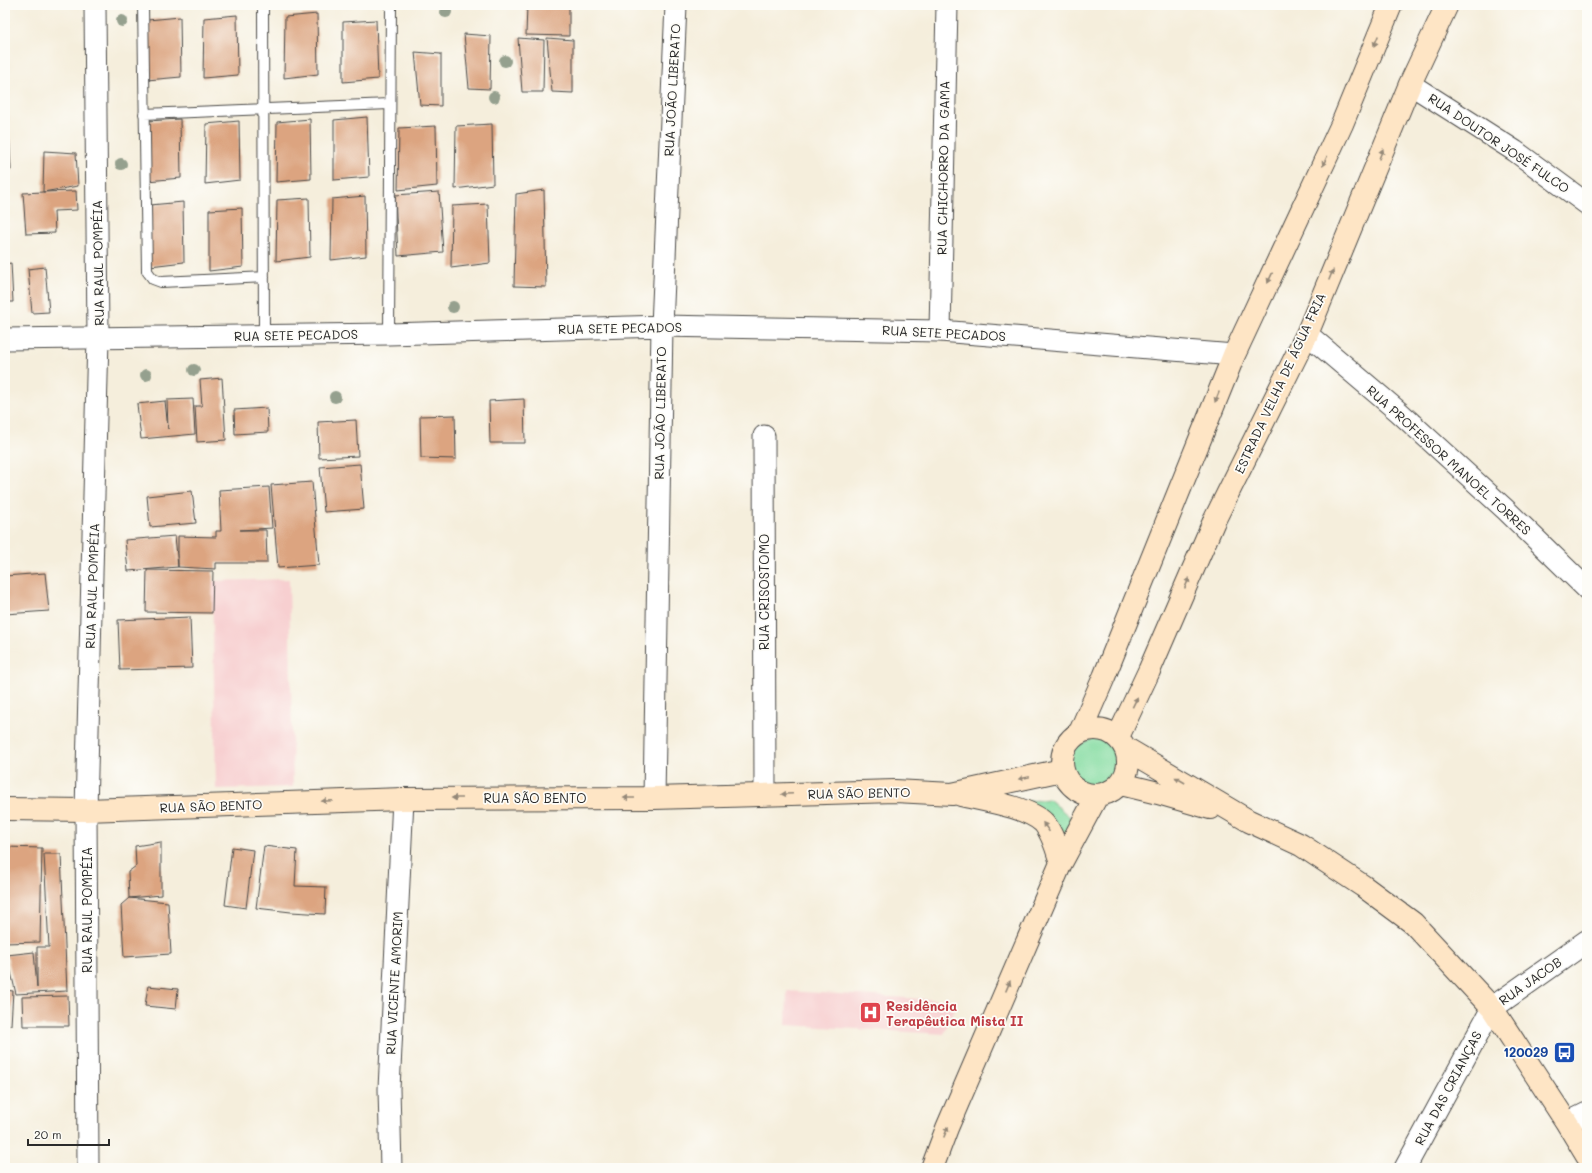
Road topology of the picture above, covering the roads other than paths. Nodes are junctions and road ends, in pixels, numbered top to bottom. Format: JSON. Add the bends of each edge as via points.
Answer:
{"nodes":[{"id":1,"x":95,"y":5,"type":"edge"},
{"id":2,"x":143,"y":5,"type":"edge"},
{"id":3,"x":263,"y":5,"type":"edge"},
{"id":4,"x":392,"y":5,"type":"edge"},
{"id":5,"x":676,"y":5,"type":"edge"},
{"id":6,"x":947,"y":5,"type":"edge"},
{"id":7,"x":1391,"y":5,"type":"edge"},
{"id":8,"x":1447,"y":5,"type":"edge"},
{"id":9,"x":1410,"y":84,"type":"junction"},
{"id":10,"x":390,"y":104,"type":"junction"},
{"id":11,"x":263,"y":110,"type":"junction"},
{"id":12,"x":144,"y":114,"type":"junction"},
{"id":13,"x":1587,"y":204,"type":"edge"},
{"id":14,"x":264,"y":277,"type":"junction"},
{"id":15,"x":662,"y":326,"type":"junction"},
{"id":16,"x":940,"y":331,"type":"junction"},
{"id":17,"x":389,"y":334,"type":"junction"},
{"id":18,"x":1306,"y":334,"type":"junction"},
{"id":19,"x":264,"y":335,"type":"junction"},
{"id":20,"x":98,"y":338,"type":"junction"},
{"id":21,"x":5,"y":339,"type":"edge"},
{"id":22,"x":1234,"y":355,"type":"junction"},
{"id":23,"x":764,"y":436,"type":"dead end"},
{"id":24,"x":1587,"y":589,"type":"edge"},
{"id":25,"x":1080,"y":732,"type":"junction"},
{"id":26,"x":1122,"y":743,"type":"junction"},
{"id":27,"x":1062,"y":770,"type":"junction"},
{"id":28,"x":1121,"y":784,"type":"junction"},
{"id":29,"x":952,"y":794,"type":"junction"},
{"id":30,"x":765,"y":795,"type":"junction"},
{"id":31,"x":1097,"y":796,"type":"junction"},
{"id":32,"x":654,"y":798,"type":"junction"},
{"id":33,"x":403,"y":799,"type":"junction"},
{"id":34,"x":5,"y":809,"type":"edge"},
{"id":35,"x":86,"y":810,"type":"junction"},
{"id":36,"x":1249,"y":821,"type":"junction"},
{"id":37,"x":1061,"y":863,"type":"junction"},
{"id":38,"x":1587,"y":941,"type":"edge"},
{"id":39,"x":1492,"y":1008,"type":"junction"},
{"id":40,"x":1587,"y":1113,"type":"edge"},
{"id":41,"x":1568,"y":1123,"type":"junction"},
{"id":42,"x":1587,"y":1156,"type":"edge"},
{"id":43,"x":88,"y":1168,"type":"edge"},
{"id":44,"x":391,"y":1168,"type":"edge"},
{"id":45,"x":932,"y":1168,"type":"edge"},
{"id":46,"x":1405,"y":1168,"type":"edge"}],
"edges":[{"from":1,"to":20,"type":"street","name":"RUA RAUL POMPÉIA"},
{"from":2,"to":12,"type":"lane"},
{"from":3,"to":11,"type":"lane"},
{"from":4,"to":10,"type":"lane"},
{"from":5,"to":15,"type":"street","name":"RUA JOÃO LIBERATO"},
{"from":6,"to":16,"type":"street","name":"RUA CHICHORRO DA GAMA"},
{"from":7,"to":22,"type":"main road","one_way":true,"via":[[1342,124]]},
{"from":8,"to":9,"type":"main road","name":"ESTRADA VELHA DE ÁGUA FRIA"},
{"from":9,"to":13,"type":"street","name":"RUA DOUTOR JOSÉ FULCO","via":[[1515,151]]},
{"from":18,"to":9,"type":"main road","name":"ESTRADA VELHA DE ÁGUA FRIA","one_way":true},
{"from":10,"to":11,"type":"lane"},
{"from":10,"to":17,"type":"lane"},
{"from":11,"to":12,"type":"lane"},
{"from":11,"to":14,"type":"lane"},
{"from":12,"to":14,"type":"lane","via":[[147,272],[152,279],[161,282]]},
{"from":14,"to":19,"type":"lane"},
{"from":15,"to":16,"type":"street","name":"RUA SETE PECADOS"},
{"from":15,"to":17,"type":"street","name":"RUA SETE PECADOS"},
{"from":15,"to":32,"type":"street","name":"RUA JOÃO LIBERATO"},
{"from":16,"to":22,"type":"street","name":"RUA SETE PECADOS"},
{"from":17,"to":19,"type":"street","name":"RUA SETE PECADOS"},
{"from":18,"to":24,"type":"street","name":"RUA PROFESSOR MANOEL TORRES","via":[[1399,412]]},
{"from":26,"to":18,"type":"main road","name":"ESTRADA VELHA DE ÁGUA FRIA","one_way":true,"via":[[1149,671],[1214,521]]},
{"from":19,"to":20,"type":"street","name":"RUA SETE PECADOS"},
{"from":20,"to":21,"type":"street","name":"RUA SETE PECADOS"},
{"from":20,"to":35,"type":"street","name":"RUA RAUL POMPÉIA"},
{"from":22,"to":25,"type":"main road","one_way":true},
{"from":23,"to":30,"type":"street","name":"RUA CRISOSTOMO"},
{"from":25,"to":26,"type":"main road","via":[[1100,729]]},
{"from":25,"to":27,"type":"main road","via":[[1068,742],[1062,755]]},
{"from":26,"to":28,"type":"main road","via":[[1129,758],[1129,768]]},
{"from":36,"to":26,"type":"main road","one_way":true},
{"from":27,"to":29,"type":"main road","name":"RUA SÃO BENTO","one_way":true},
{"from":27,"to":31,"type":"main road","via":[[1070,784],[1082,793]]},
{"from":28,"to":31,"type":"main road","via":[[1110,792]]},
{"from":28,"to":36,"type":"main road","via":[[1186,800]]},
{"from":29,"to":30,"type":"main road","name":"RUA SÃO BENTO","one_way":true,"via":[[894,791]]},
{"from":37,"to":29,"type":"main road","one_way":true,"via":[[1052,836],[1043,822],[1004,804]]},
{"from":30,"to":32,"type":"main road","name":"RUA SÃO BENTO"},
{"from":31,"to":37,"type":"main road"},
{"from":32,"to":33,"type":"main road","name":"RUA SÃO BENTO","one_way":true},
{"from":33,"to":35,"type":"main road","name":"RUA SÃO BENTO","one_way":true},
{"from":33,"to":44,"type":"street","name":"RUA VICENTE AMORIM","via":[[389,1089]]},
{"from":34,"to":35,"type":"main road","name":"RUA SÃO BENTO"},
{"from":35,"to":43,"type":"street","name":"RUA RAUL POMPÉIA"},
{"from":36,"to":39,"type":"main road","via":[[1301,845],[1413,923]]},
{"from":45,"to":37,"type":"main road","one_way":true},
{"from":38,"to":39,"type":"street","name":"RUA JACOB"},
{"from":39,"to":41,"type":"main road"},
{"from":39,"to":46,"type":"street","name":"RUA DAS CRIANÇAS"},
{"from":40,"to":41,"type":"street"},
{"from":41,"to":42,"type":"main road"}]}
